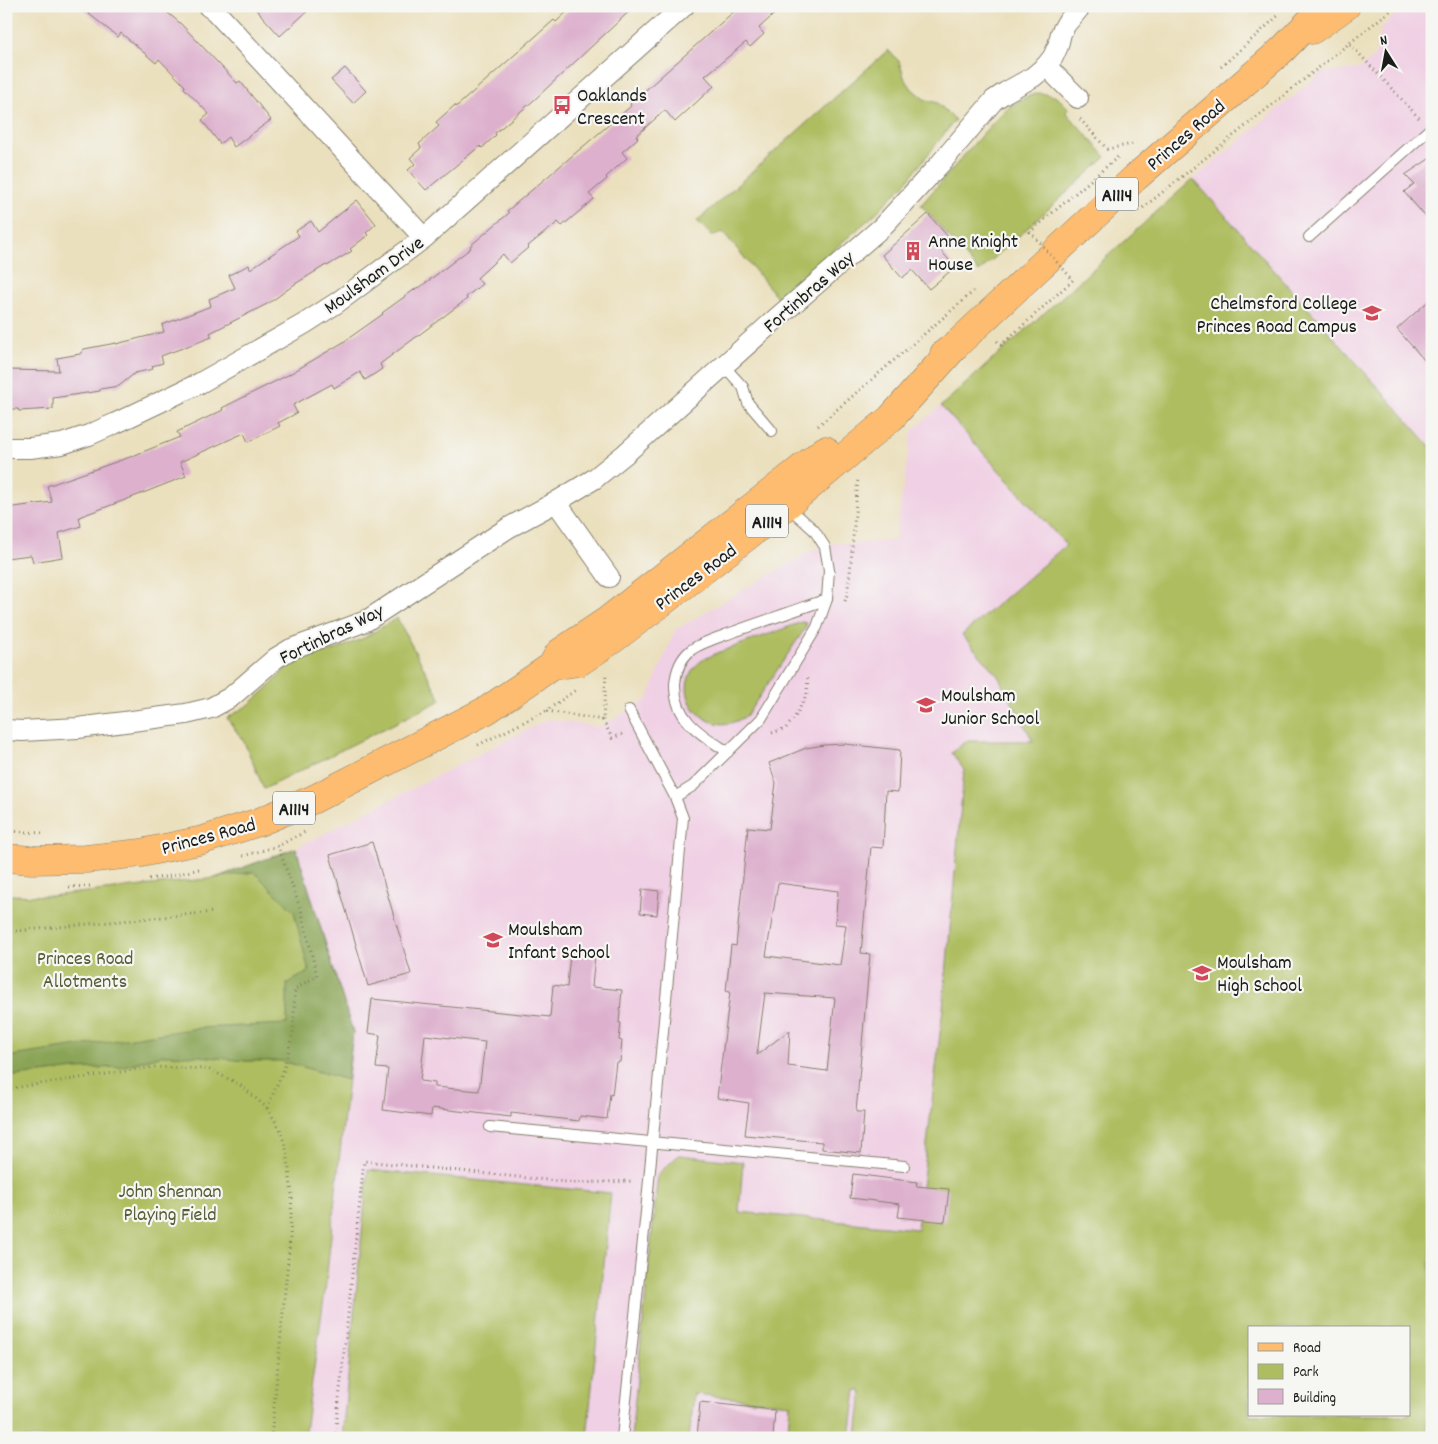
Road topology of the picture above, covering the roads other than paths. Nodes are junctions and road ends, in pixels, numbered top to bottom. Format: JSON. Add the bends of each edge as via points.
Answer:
{"nodes":[{"id":1,"x":684,"y":6,"type":"edge"},
{"id":2,"x":1081,"y":6,"type":"edge"},
{"id":3,"x":1325,"y":6,"type":"edge"},
{"id":4,"x":1346,"y":6,"type":"edge"},
{"id":5,"x":214,"y":8,"type":"edge"},
{"id":6,"x":1282,"y":50,"type":"junction"},
{"id":7,"x":1046,"y":66,"type":"junction"},
{"id":8,"x":1078,"y":98,"type":"road end"},
{"id":9,"x":1431,"y":128,"type":"edge"},
{"id":10,"x":1309,"y":237,"type":"dead end"},
{"id":11,"x":424,"y":238,"type":"junction"},
{"id":12,"x":958,"y":343,"type":"junction"},
{"id":13,"x":724,"y":366,"type":"junction"},
{"id":14,"x":772,"y":431,"type":"dead end"},
{"id":15,"x":6,"y":448,"type":"edge"},
{"id":16,"x":556,"y":502,"type":"junction"},
{"id":17,"x":786,"y":506,"type":"junction"},
{"id":18,"x":609,"y":576,"type":"dead end"},
{"id":19,"x":827,"y":599,"type":"junction"},
{"id":20,"x":552,"y":666,"type":"junction"},
{"id":21,"x":629,"y":710,"type":"dead end"},
{"id":22,"x":6,"y":730,"type":"edge"},
{"id":23,"x":728,"y":752,"type":"junction"},
{"id":24,"x":675,"y":798,"type":"junction"},
{"id":25,"x":6,"y":858,"type":"edge"},
{"id":26,"x":490,"y":1127,"type":"dead end"},
{"id":27,"x":651,"y":1142,"type":"junction"},
{"id":28,"x":904,"y":1166,"type":"dead end"},
{"id":29,"x":622,"y":1438,"type":"edge"}],
"edges":[{"from":1,"to":11,"type":"street","name":"Moulsham Drive"},
{"from":2,"to":7,"type":"street","name":"Fortinbras Way","via":[[1066,24]]},
{"from":3,"to":6,"type":"main road","name":"Princes Road","number":"A1114"},
{"from":4,"to":6,"type":"main road","name":"Princes Road","number":"A1114"},
{"from":5,"to":11,"type":"street"},
{"from":6,"to":12,"type":"main road","name":"Princes Road","number":"A1114","via":[[1136,176]]},
{"from":7,"to":8,"type":"street"},
{"from":7,"to":13,"type":"street","name":"Fortinbras Way","via":[[994,100],[882,227]]},
{"from":9,"to":10,"type":"lane"},
{"from":11,"to":15,"type":"street","name":"Moulsham Drive","via":[[324,311],[200,383],[89,435],[54,445]]},
{"from":12,"to":17,"type":"main road","name":"Princes Road","number":"A1114","via":[[891,418]]},
{"from":12,"to":20,"type":"main road","name":"Princes Road","number":"A1114","via":[[623,608],[560,653]]},
{"from":13,"to":14,"type":"lane","via":[[743,388],[748,403]]},
{"from":13,"to":16,"type":"street","name":"Fortinbras Way","via":[[625,454],[594,479]]},
{"from":16,"to":18,"type":"street"},
{"from":16,"to":22,"type":"street","name":"Fortinbras Way","via":[[508,528],[366,621],[291,649],[232,697],[211,708],[78,728]]},
{"from":17,"to":19,"type":"lane","via":[[814,530],[824,547],[829,570]]},
{"from":17,"to":20,"type":"main road","name":"Princes Road","number":"A1114","via":[[595,652],[579,662]]},
{"from":19,"to":23,"type":"lane","via":[[817,627],[761,719]]},
{"from":19,"to":23,"type":"lane","via":[[712,640],[691,650],[679,665],[675,690],[685,719]]},
{"from":20,"to":25,"type":"main road","name":"Princes Road","number":"A1114","via":[[487,710],[314,799],[259,822],[203,840],[141,853],[86,859]]},
{"from":21,"to":24,"type":"lane"},
{"from":23,"to":24,"type":"lane"},
{"from":24,"to":27,"type":"lane","via":[[683,818]]},
{"from":26,"to":27,"type":"lane"},
{"from":27,"to":28,"type":"lane"},
{"from":27,"to":29,"type":"lane"}]}
